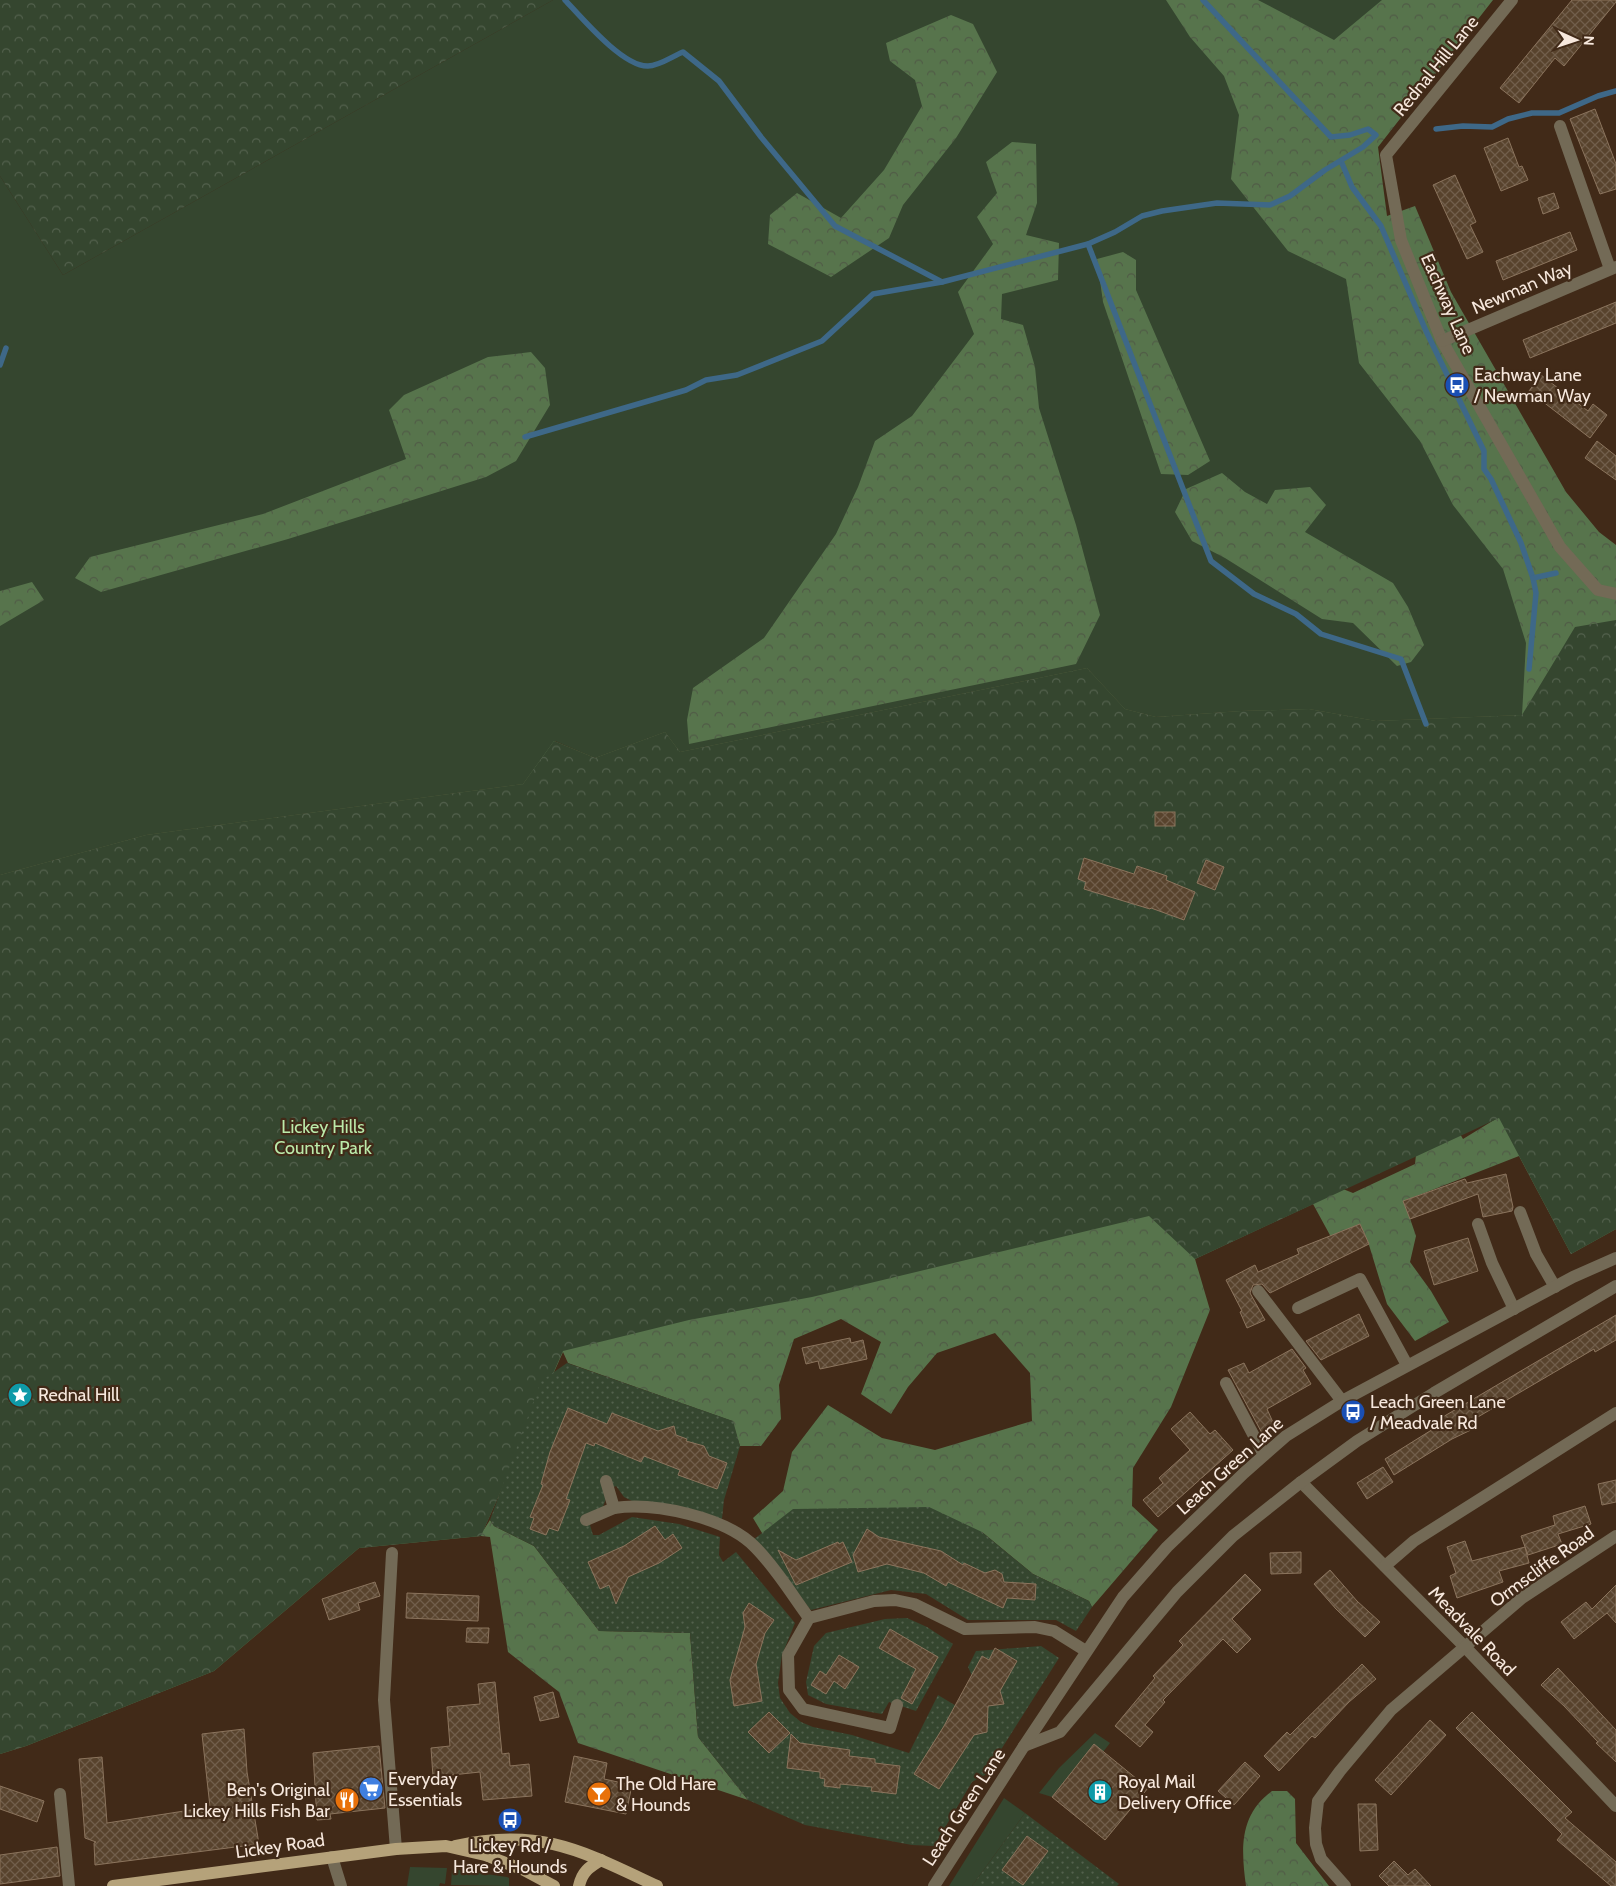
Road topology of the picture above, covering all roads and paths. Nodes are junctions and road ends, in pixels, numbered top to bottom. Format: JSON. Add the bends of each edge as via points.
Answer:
{"nodes":[{"id":1,"x":1512,"y":0,"type":"edge"},
{"id":2,"x":1560,"y":126,"type":"dead end"},
{"id":3,"x":1386,"y":155,"type":"joint"},
{"id":4,"x":1613,"y":268,"type":"edge"},
{"id":5,"x":1442,"y":341,"type":"junction"},
{"id":6,"x":1616,"y":594,"type":"edge"},
{"id":7,"x":1520,"y":1212,"type":"dead end"},
{"id":8,"x":1478,"y":1224,"type":"dead end"},
{"id":9,"x":1616,"y":1258,"type":"edge"},
{"id":10,"x":1616,"y":1286,"type":"edge"},
{"id":11,"x":1555,"y":1287,"type":"junction"},
{"id":12,"x":1258,"y":1291,"type":"dead end"},
{"id":13,"x":1298,"y":1308,"type":"dead end"},
{"id":14,"x":1514,"y":1309,"type":"junction"},
{"id":15,"x":1407,"y":1365,"type":"junction"},
{"id":16,"x":1226,"y":1383,"type":"dead end"},
{"id":17,"x":1342,"y":1401,"type":"junction"},
{"id":18,"x":1616,"y":1413,"type":"edge"},
{"id":19,"x":1264,"y":1455,"type":"junction"},
{"id":20,"x":606,"y":1481,"type":"dead end"},
{"id":21,"x":1301,"y":1482,"type":"junction"},
{"id":22,"x":614,"y":1508,"type":"junction"},
{"id":23,"x":586,"y":1520,"type":"dead end"},
{"id":24,"x":1616,"y":1536,"type":"edge"},
{"id":25,"x":392,"y":1553,"type":"dead end"},
{"id":26,"x":1384,"y":1566,"type":"junction"},
{"id":27,"x":809,"y":1618,"type":"junction"},
{"id":28,"x":1466,"y":1648,"type":"junction"},
{"id":29,"x":1086,"y":1651,"type":"junction"},
{"id":30,"x":897,"y":1705,"type":"dead end"},
{"id":31,"x":1024,"y":1746,"type":"junction"},
{"id":32,"x":60,"y":1794,"type":"dead end"},
{"id":33,"x":1616,"y":1806,"type":"edge"},
{"id":34,"x":453,"y":1846,"type":"junction"},
{"id":35,"x":396,"y":1849,"type":"junction"},
{"id":36,"x":332,"y":1857,"type":"junction"},
{"id":37,"x":601,"y":1860,"type":"junction"},
{"id":38,"x":70,"y":1886,"type":"edge"},
{"id":39,"x":112,"y":1886,"type":"edge"},
{"id":40,"x":341,"y":1886,"type":"edge"},
{"id":41,"x":554,"y":1886,"type":"edge"},
{"id":42,"x":579,"y":1886,"type":"edge"},
{"id":43,"x":657,"y":1886,"type":"edge"},
{"id":44,"x":934,"y":1886,"type":"edge"},
{"id":45,"x":1345,"y":1886,"type":"edge"}],
"edges":[{"from":1,"to":3,"type":"street","name":"Rednal Hill Lane"},
{"from":2,"to":4,"type":"street"},
{"from":3,"to":5,"type":"street","name":"Eachway Lane","via":[[1401,240]]},
{"from":4,"to":5,"type":"street","name":"Newman Way"},
{"from":5,"to":6,"type":"street","name":"Eachway Lane","via":[[1560,547],[1598,590]]},
{"from":7,"to":11,"type":"street","via":[[1536,1254]]},
{"from":8,"to":14,"type":"street"},
{"from":9,"to":11,"type":"street","name":"Leach Green Lane"},
{"from":10,"to":21,"type":"street","name":"Leach Green Lane","via":[[1356,1441]]},
{"from":11,"to":14,"type":"street","name":"Leach Green Lane"},
{"from":12,"to":17,"type":"street"},
{"from":13,"to":15,"type":"street","via":[[1360,1279]]},
{"from":14,"to":15,"type":"street","name":"Leach Green Lane"},
{"from":15,"to":17,"type":"street","name":"Leach Green Lane"},
{"from":16,"to":19,"type":"street"},
{"from":17,"to":19,"type":"street","name":"Leach Green Lane","via":[[1286,1436]]},
{"from":18,"to":26,"type":"street","via":[[1414,1541]]},
{"from":19,"to":29,"type":"street","name":"Leach Green Lane","via":[[1167,1547],[1123,1598]]},
{"from":20,"to":22,"type":"street"},
{"from":21,"to":26,"type":"street","name":"Meadvale Road"},
{"from":21,"to":31,"type":"street","name":"Leach Green Lane","via":[[1233,1536],[1177,1592],[1060,1732]]},
{"from":22,"to":23,"type":"street"},
{"from":22,"to":27,"type":"street","via":[[634,1505],[681,1512],[734,1532],[755,1546]]},
{"from":24,"to":28,"type":"street","name":"Ormscliffe Road","via":[[1522,1598]]},
{"from":25,"to":35,"type":"street","via":[[384,1700]]},
{"from":26,"to":28,"type":"street","name":"Meadvale Road"},
{"from":27,"to":29,"type":"street","via":[[874,1601],[895,1600],[914,1604],[965,1630],[1035,1628],[1054,1631]]},
{"from":27,"to":30,"type":"street","via":[[788,1655],[789,1690],[804,1709],[890,1728]]},
{"from":28,"to":33,"type":"street","name":"Meadvale Road"},
{"from":28,"to":45,"type":"street","name":"Ormscliffe Road","via":[[1391,1710],[1318,1801],[1316,1844],[1321,1859]]},
{"from":29,"to":31,"type":"street","name":"Leach Green Lane"},
{"from":31,"to":44,"type":"street","name":"Leach Green Lane"},
{"from":32,"to":38,"type":"street"},
{"from":34,"to":35,"type":"main road","name":"Lickey Road"},
{"from":34,"to":37,"type":"main road","name":"Lickey Road","via":[[487,1838],[534,1840],[570,1847]]},
{"from":34,"to":41,"type":"main road","name":"Lickey Road","via":[[506,1863]]},
{"from":35,"to":36,"type":"main road","name":"Lickey Road"},
{"from":36,"to":39,"type":"main road","name":"Lickey Road"},
{"from":36,"to":40,"type":"street"},
{"from":37,"to":42,"type":"main road","via":[[586,1869]]},
{"from":37,"to":43,"type":"main road","name":"Lickey Road"}]}
